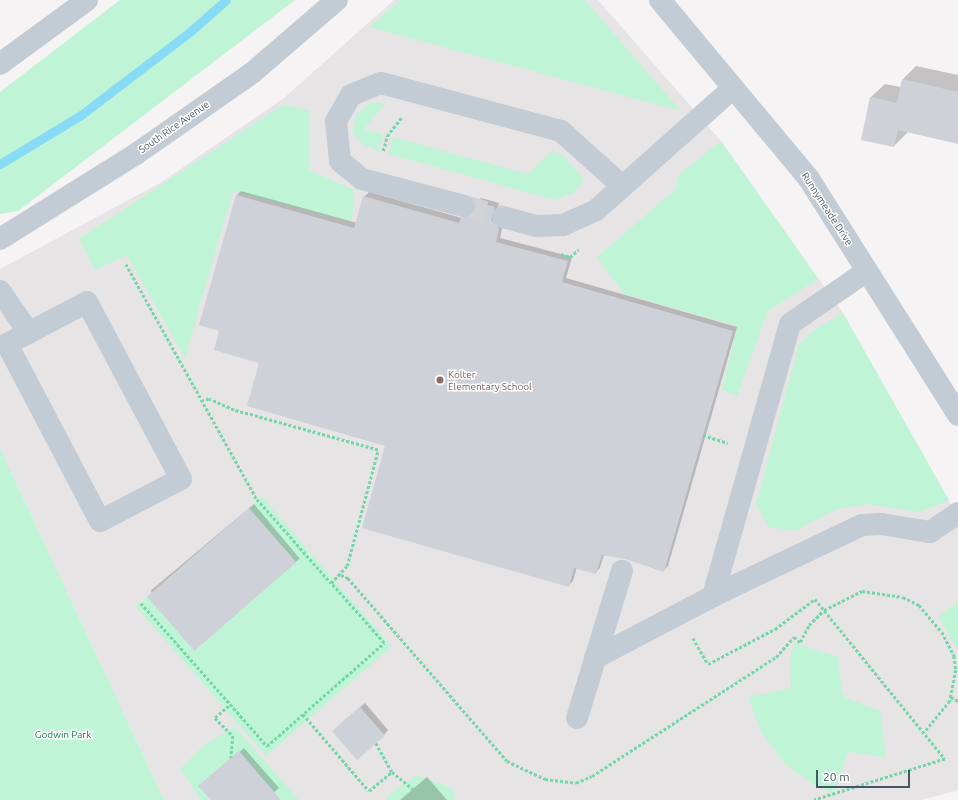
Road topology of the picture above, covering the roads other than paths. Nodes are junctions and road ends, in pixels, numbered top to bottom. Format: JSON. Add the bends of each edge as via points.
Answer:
{"nodes":[{"id":1,"x":87,"y":0,"type":"edge"},
{"id":2,"x":337,"y":0,"type":"edge"},
{"id":3,"x":660,"y":0,"type":"edge"},
{"id":4,"x":0,"y":64,"type":"edge"},
{"id":5,"x":733,"y":88,"type":"junction"},
{"id":6,"x":622,"y":185,"type":"junction"},
{"id":7,"x":464,"y":206,"type":"tunnel mouth"},
{"id":8,"x":502,"y":217,"type":"tunnel mouth"},
{"id":9,"x":0,"y":239,"type":"edge"},
{"id":10,"x":867,"y":271,"type":"junction"},
{"id":11,"x":0,"y":291,"type":"edge"},
{"id":12,"x":29,"y":332,"type":"junction"},
{"id":13,"x":953,"y":395,"type":"edge"},
{"id":14,"x":958,"y":415,"type":"edge"},
{"id":15,"x":958,"y":513,"type":"edge"},
{"id":16,"x":622,"y":571,"type":"dead end"},
{"id":17,"x":714,"y":596,"type":"junction"},
{"id":18,"x":595,"y":658,"type":"junction"},
{"id":19,"x":577,"y":718,"type":"dead end"}],
"edges":[{"from":1,"to":4,"type":"street"},
{"from":2,"to":9,"type":"street","name":"South Rice Avenue","via":[[252,73],[136,154]]},
{"from":3,"to":5,"type":"street","name":"Runnymeade Drive"},
{"from":5,"to":6,"type":"street","via":[[703,117]]},
{"from":5,"to":10,"type":"street","name":"Runnymeade Drive","via":[[809,180]]},
{"from":6,"to":7,"type":"street","via":[[560,131],[381,83],[350,95],[336,121],[340,161],[362,179]]},
{"from":6,"to":8,"type":"street","via":[[595,210],[564,225],[536,226]]},
{"from":10,"to":13,"type":"street","name":"Runnymeade Drive"},
{"from":10,"to":17,"type":"street","via":[[790,324]]},
{"from":11,"to":12,"type":"street"},
{"from":12,"to":12,"type":"street","via":[[88,302],[181,479],[100,521],[7,344]]},
{"from":13,"to":14,"type":"street","name":"Runnymeade Drive"},
{"from":15,"to":17,"type":"street","via":[[930,532],[882,524],[862,525]]},
{"from":16,"to":18,"type":"street"},
{"from":17,"to":18,"type":"street"},
{"from":18,"to":19,"type":"street"}]}
